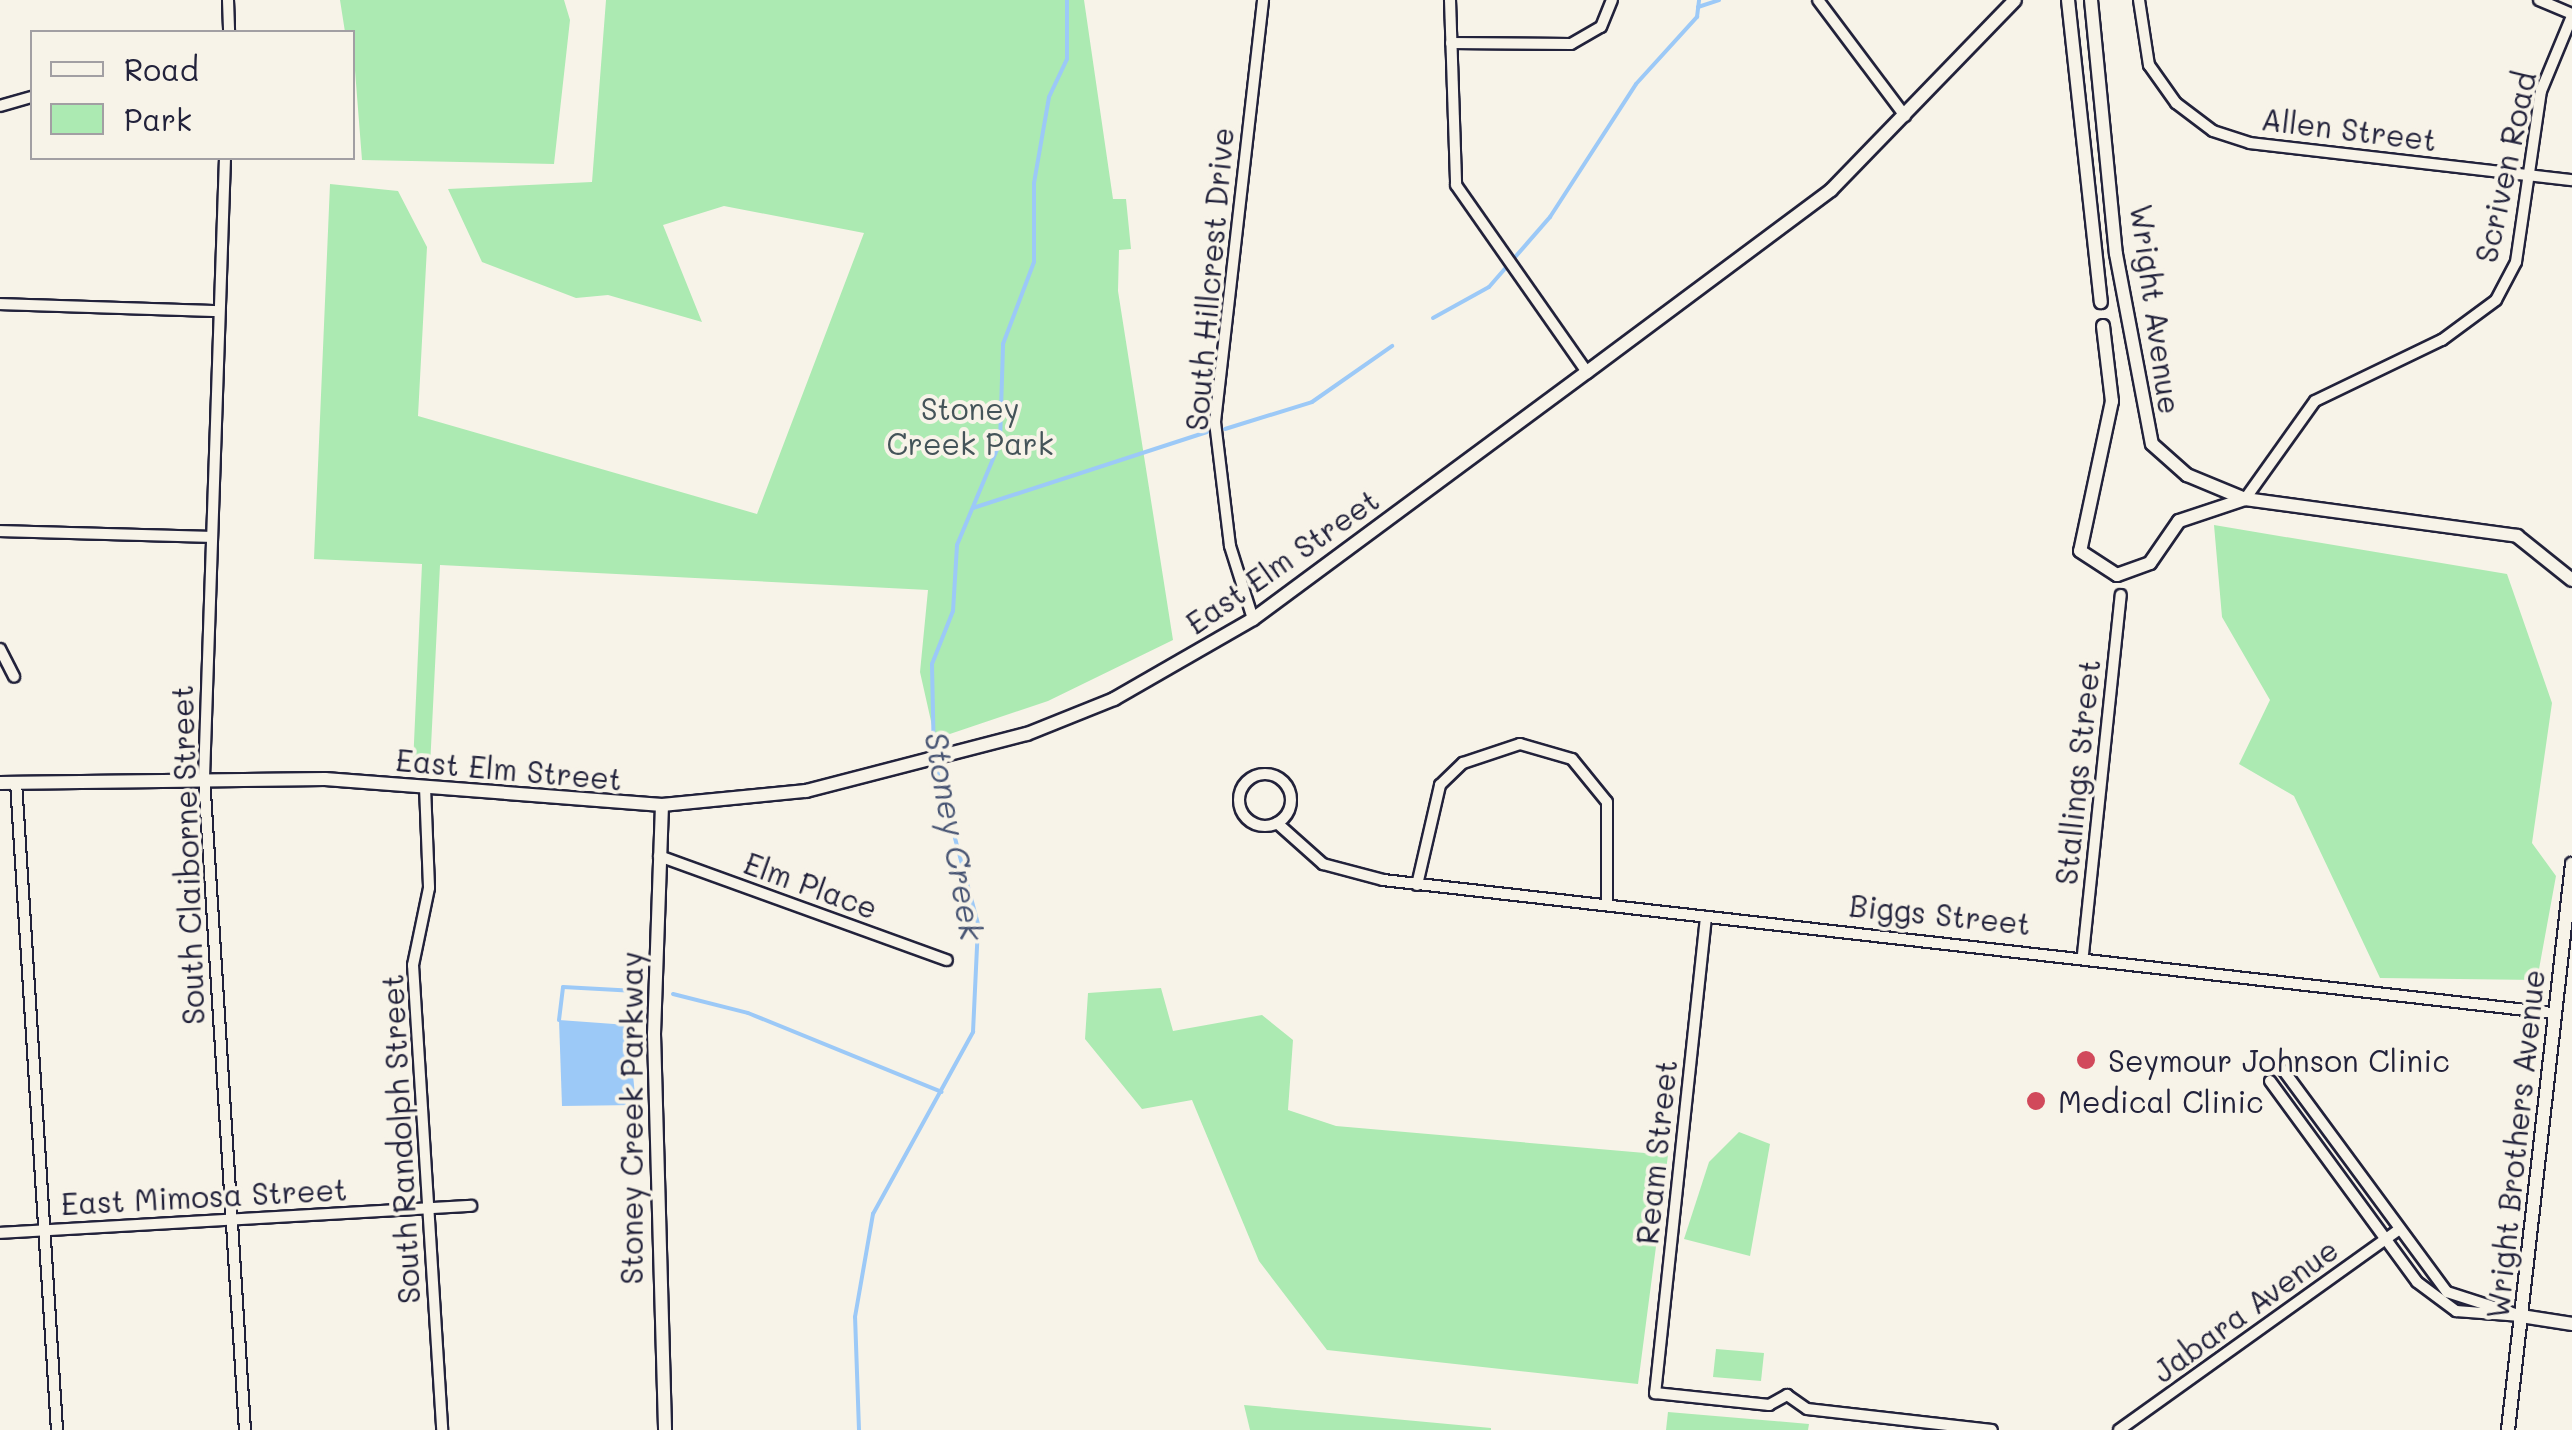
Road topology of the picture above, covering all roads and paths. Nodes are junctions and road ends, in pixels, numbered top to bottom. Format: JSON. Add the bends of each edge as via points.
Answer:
{"nodes":[{"id":1,"x":228,"y":0,"type":"edge"},
{"id":2,"x":1263,"y":0,"type":"edge"},
{"id":3,"x":1450,"y":0,"type":"edge"},
{"id":4,"x":1612,"y":0,"type":"edge"},
{"id":5,"x":1818,"y":0,"type":"edge"},
{"id":6,"x":2015,"y":0,"type":"edge"},
{"id":7,"x":2068,"y":0,"type":"edge"},
{"id":8,"x":2091,"y":0,"type":"edge"},
{"id":9,"x":2139,"y":0,"type":"edge"},
{"id":10,"x":2539,"y":0,"type":"edge"},
{"id":11,"x":2572,"y":15,"type":"edge"},
{"id":12,"x":229,"y":30,"type":"edge"},
{"id":13,"x":1450,"y":43,"type":"junction"},
{"id":14,"x":30,"y":98,"type":"edge"},
{"id":15,"x":0,"y":106,"type":"edge"},
{"id":16,"x":1905,"y":116,"type":"junction"},
{"id":17,"x":225,"y":160,"type":"edge"},
{"id":18,"x":2524,"y":175,"type":"junction"},
{"id":19,"x":2572,"y":180,"type":"edge"},
{"id":20,"x":2101,"y":302,"type":"dead end"},
{"id":21,"x":0,"y":304,"type":"edge"},
{"id":22,"x":216,"y":312,"type":"junction"},
{"id":23,"x":2104,"y":326,"type":"dead end"},
{"id":24,"x":1587,"y":372,"type":"junction"},
{"id":25,"x":2244,"y":500,"type":"junction"},
{"id":26,"x":0,"y":531,"type":"edge"},
{"id":27,"x":208,"y":536,"type":"junction"},
{"id":28,"x":2572,"y":580,"type":"edge"},
{"id":29,"x":2121,"y":595,"type":"dead end"},
{"id":30,"x":1252,"y":619,"type":"junction"},
{"id":31,"x":0,"y":648,"type":"edge"},
{"id":32,"x":14,"y":677,"type":"dead end"},
{"id":33,"x":204,"y":777,"type":"junction"},
{"id":34,"x":16,"y":782,"type":"junction"},
{"id":35,"x":0,"y":783,"type":"edge"},
{"id":36,"x":425,"y":787,"type":"junction"},
{"id":37,"x":662,"y":806,"type":"junction"},
{"id":38,"x":1277,"y":823,"type":"junction"},
{"id":39,"x":659,"y":856,"type":"junction"},
{"id":40,"x":2572,"y":864,"type":"edge"},
{"id":41,"x":1418,"y":885,"type":"junction"},
{"id":42,"x":1607,"y":904,"type":"junction"},
{"id":43,"x":1706,"y":917,"type":"junction"},
{"id":44,"x":2082,"y":954,"type":"junction"},
{"id":45,"x":947,"y":960,"type":"dead end"},
{"id":46,"x":2553,"y":1013,"type":"junction"},
{"id":47,"x":2284,"y":1071,"type":"dead end"},
{"id":48,"x":2270,"y":1081,"type":"dead end"},
{"id":49,"x":471,"y":1206,"type":"dead end"},
{"id":50,"x":429,"y":1209,"type":"junction"},
{"id":51,"x":229,"y":1219,"type":"junction"},
{"id":52,"x":2400,"y":1229,"type":"junction"},
{"id":53,"x":43,"y":1231,"type":"junction"},
{"id":54,"x":0,"y":1233,"type":"edge"},
{"id":55,"x":2386,"y":1240,"type":"junction"},
{"id":56,"x":2521,"y":1316,"type":"junction"},
{"id":57,"x":2572,"y":1324,"type":"edge"},
{"id":58,"x":57,"y":1430,"type":"edge"},
{"id":59,"x":245,"y":1430,"type":"edge"},
{"id":60,"x":442,"y":1430,"type":"edge"},
{"id":61,"x":665,"y":1430,"type":"edge"},
{"id":62,"x":1992,"y":1430,"type":"edge"},
{"id":63,"x":2119,"y":1430,"type":"edge"},
{"id":64,"x":2508,"y":1430,"type":"edge"}],
"edges":[{"from":1,"to":12,"type":"street"},
{"from":2,"to":30,"type":"street","name":"South Hillcrest Drive","via":[[1215,422],[1230,546]]},
{"from":3,"to":13,"type":"street"},
{"from":4,"to":13,"type":"street","via":[[1601,27],[1571,44]]},
{"from":5,"to":16,"type":"street"},
{"from":6,"to":16,"type":"street","name":"East Elm Street"},
{"from":7,"to":20,"type":"street","name":"Wright Avenue"},
{"from":8,"to":25,"type":"street","name":"Wright Avenue","via":[[2116,254],[2144,423],[2169,464]]},
{"from":9,"to":18,"type":"street","name":"Allen Street","via":[[2150,64],[2176,103],[2213,131],[2250,143]]},
{"from":10,"to":11,"type":"street"},
{"from":11,"to":18,"type":"street","name":"Scriven Road","via":[[2542,91]]},
{"from":13,"to":24,"type":"street","via":[[1456,185]]},
{"from":14,"to":15,"type":"street"},
{"from":16,"to":24,"type":"street","name":"East Elm Street","via":[[1830,190]]},
{"from":17,"to":22,"type":"street","name":"South Claiborne Street"},
{"from":18,"to":19,"type":"street","name":"Allen Street"},
{"from":18,"to":25,"type":"street","name":"Scriven Road","via":[[2516,262],[2496,300],[2442,340],[2315,401]]},
{"from":21,"to":22,"type":"street"},
{"from":22,"to":27,"type":"street","name":"South Claiborne Street"},
{"from":23,"to":25,"type":"street","name":"Wright Avenue","via":[[2112,401],[2080,551],[2117,575],[2150,563],[2179,521]]},
{"from":24,"to":30,"type":"street","name":"East Elm Street"},
{"from":25,"to":28,"type":"street","via":[[2507,533],[2556,558]]},
{"from":26,"to":27,"type":"street"},
{"from":27,"to":33,"type":"street","name":"South Claiborne Street"},
{"from":29,"to":44,"type":"street","name":"Stallings Street"},
{"from":30,"to":37,"type":"street","name":"East Elm Street","via":[[1114,699],[1027,734],[806,791]]},
{"from":31,"to":32,"type":"street"},
{"from":33,"to":34,"type":"street","name":"East Elm Street"},
{"from":33,"to":36,"type":"street","name":"East Elm Street"},
{"from":33,"to":51,"type":"street","name":"South Claiborne Street"},
{"from":34,"to":35,"type":"street","name":"East Elm Street"},
{"from":34,"to":53,"type":"street"},
{"from":36,"to":37,"type":"street","name":"East Elm Street"},
{"from":36,"to":50,"type":"street","name":"South Randolph Street","via":[[428,888],[414,965]]},
{"from":37,"to":39,"type":"street","name":"Stoney Creek Parkway"},
{"from":38,"to":38,"type":"street","via":[[1290,794],[1280,779],[1249,779],[1241,812],[1252,823]]},
{"from":38,"to":41,"type":"street","name":"Biggs Street","via":[[1323,864]]},
{"from":39,"to":45,"type":"street","name":"Elm Place"},
{"from":39,"to":61,"type":"street","name":"Stoney Creek Parkway","via":[[654,1053]]},
{"from":40,"to":46,"type":"street","name":"Wright Brothers Avenue"},
{"from":41,"to":42,"type":"street","name":"Biggs Street"},
{"from":41,"to":42,"type":"street","via":[[1440,785],[1463,762],[1520,744],[1572,759],[1607,802]]},
{"from":42,"to":43,"type":"street","name":"Biggs Street"},
{"from":43,"to":44,"type":"street","name":"Biggs Street"},
{"from":43,"to":62,"type":"street","name":"Ream Street","via":[[1655,1392],[1769,1405],[1786,1395],[1807,1409]]},
{"from":44,"to":46,"type":"street","name":"Biggs Street"},
{"from":46,"to":56,"type":"street","name":"Wright Brothers Avenue"},
{"from":47,"to":52,"type":"street"},
{"from":48,"to":55,"type":"street"},
{"from":49,"to":50,"type":"street","name":"East Mimosa Street"},
{"from":50,"to":51,"type":"street","name":"East Mimosa Street"},
{"from":50,"to":60,"type":"street","name":"South Randolph Street"},
{"from":51,"to":53,"type":"street","name":"East Mimosa Street"},
{"from":51,"to":59,"type":"street","name":"South Claiborne Street"},
{"from":52,"to":55,"type":"street","name":"Jabara Avenue"},
{"from":52,"to":56,"type":"street","via":[[2447,1292]]},
{"from":53,"to":54,"type":"street","name":"East Mimosa Street"},
{"from":53,"to":58,"type":"street"},
{"from":55,"to":56,"type":"street","via":[[2436,1301]]},
{"from":55,"to":63,"type":"street","name":"Jabara Avenue"},
{"from":56,"to":57,"type":"street"},
{"from":56,"to":64,"type":"street","name":"Wright Brothers Avenue"}]}
